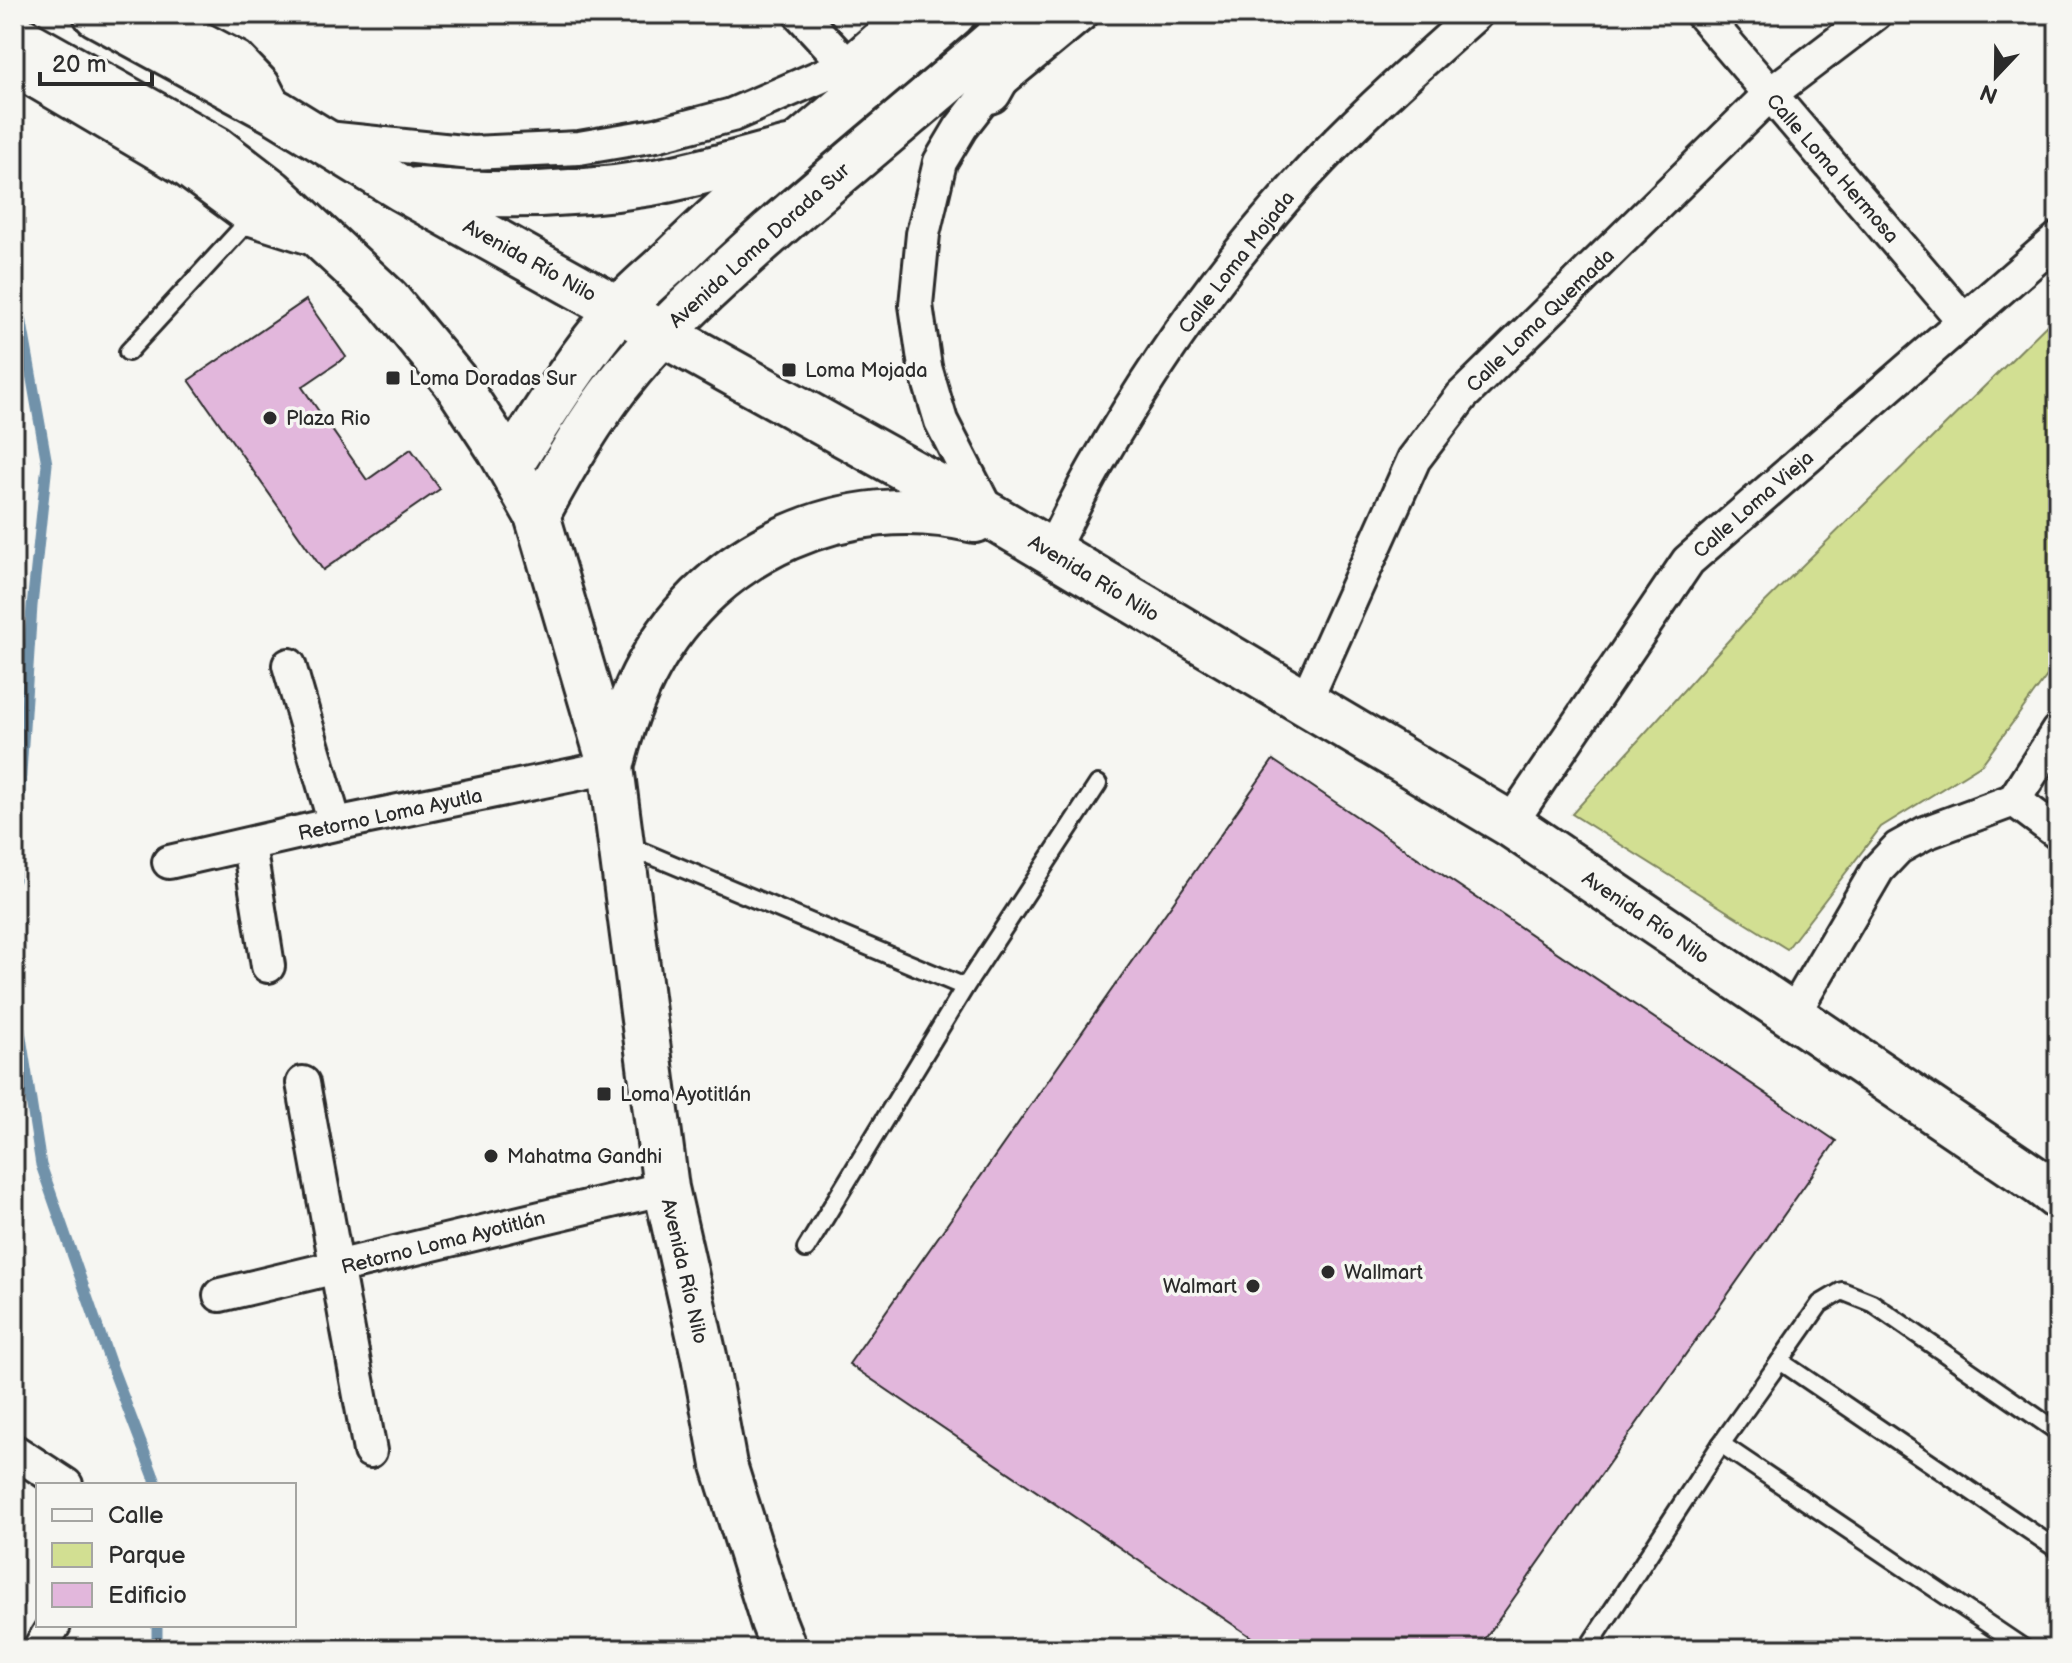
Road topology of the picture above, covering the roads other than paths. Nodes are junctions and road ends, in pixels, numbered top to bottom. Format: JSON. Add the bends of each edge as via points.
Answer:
{"nodes":[{"id":1,"x":96,"y":14,"type":"edge"},
{"id":2,"x":155,"y":14,"type":"edge"},
{"id":3,"x":800,"y":14,"type":"edge"},
{"id":4,"x":905,"y":14,"type":"edge"},
{"id":5,"x":953,"y":14,"type":"edge"},
{"id":6,"x":1025,"y":14,"type":"edge"},
{"id":7,"x":1032,"y":14,"type":"edge"},
{"id":8,"x":1082,"y":14,"type":"edge"},
{"id":9,"x":1476,"y":14,"type":"edge"},
{"id":10,"x":1702,"y":14,"type":"edge"},
{"id":11,"x":1875,"y":14,"type":"edge"},
{"id":12,"x":14,"y":36,"type":"edge"},
{"id":13,"x":14,"y":69,"type":"edge"},
{"id":14,"x":858,"y":77,"type":"junction"},
{"id":15,"x":989,"y":91,"type":"junction"},
{"id":16,"x":1770,"y":94,"type":"junction"},
{"id":17,"x":278,"y":113,"type":"junction"},
{"id":18,"x":318,"y":137,"type":"junction"},
{"id":19,"x":794,"y":148,"type":"junction"},
{"id":20,"x":402,"y":189,"type":"junction"},
{"id":21,"x":262,"y":206,"type":"junction"},
{"id":22,"x":2058,"y":239,"type":"edge"},
{"id":23,"x":619,"y":309,"type":"junction"},
{"id":24,"x":1964,"y":321,"type":"junction"},
{"id":25,"x":662,"y":333,"type":"junction"},
{"id":26,"x":128,"y":352,"type":"dead end"},
{"id":27,"x":510,"y":466,"type":"junction"},
{"id":28,"x":537,"y":515,"type":"junction"},
{"id":29,"x":989,"y":515,"type":"junction"},
{"id":30,"x":1050,"y":553,"type":"junction"},
{"id":31,"x":289,"y":665,"type":"dead end"},
{"id":32,"x":1305,"y":702,"type":"junction"},
{"id":33,"x":2058,"y":731,"type":"edge"},
{"id":34,"x":611,"y":767,"type":"junction"},
{"id":35,"x":1098,"y":784,"type":"dead end"},
{"id":36,"x":2014,"y":800,"type":"junction"},
{"id":37,"x":335,"y":824,"type":"junction"},
{"id":38,"x":1510,"y":824,"type":"junction"},
{"id":39,"x":2058,"y":833,"type":"edge"},
{"id":40,"x":621,"y":842,"type":"junction"},
{"id":41,"x":249,"y":845,"type":"junction"},
{"id":42,"x":169,"y":862,"type":"dead end"},
{"id":43,"x":268,"y":966,"type":"dead end"},
{"id":44,"x":965,"y":987,"type":"junction"},
{"id":45,"x":1792,"y":1016,"type":"junction"},
{"id":46,"x":303,"y":1083,"type":"dead end"},
{"id":47,"x":666,"y":1188,"type":"junction"},
{"id":48,"x":2058,"y":1197,"type":"edge"},
{"id":49,"x":806,"y":1249,"type":"dead end"},
{"id":50,"x":336,"y":1267,"type":"junction"},
{"id":51,"x":220,"y":1295,"type":"dead end"},
{"id":52,"x":1780,"y":1361,"type":"junction"},
{"id":53,"x":2058,"y":1432,"type":"edge"},
{"id":54,"x":1721,"y":1444,"type":"junction"},
{"id":55,"x":14,"y":1451,"type":"edge"},
{"id":56,"x":370,"y":1451,"type":"dead end"},
{"id":57,"x":63,"y":1483,"type":"edge"},
{"id":58,"x":2058,"y":1550,"type":"edge"},
{"id":59,"x":53,"y":1627,"type":"edge"},
{"id":60,"x":39,"y":1649,"type":"edge"},
{"id":61,"x":784,"y":1649,"type":"edge"},
{"id":62,"x":1587,"y":1649,"type":"edge"},
{"id":63,"x":2025,"y":1649,"type":"edge"}],
"edges":[{"from":1,"to":17,"type":"main road","name":"Avenida Río Nilo"},
{"from":2,"to":17,"type":"street","via":[[238,58],[263,84]]},
{"from":3,"to":14,"type":"street"},
{"from":4,"to":14,"type":"street"},
{"from":5,"to":14,"type":"main road"},
{"from":6,"to":25,"type":"main road","name":"Avenida Loma Dorada Sur","via":[[839,172]]},
{"from":7,"to":15,"type":"main road"},
{"from":8,"to":15,"type":"street"},
{"from":9,"to":30,"type":"street","name":"Calle Loma Mojada","via":[[1386,93],[1256,232],[1144,386]]},
{"from":10,"to":16,"type":"street","name":"Calle Loma Hermosa"},
{"from":11,"to":16,"type":"street","name":"Calle Loma Quemada"},
{"from":12,"to":21,"type":"main road","name":"Avenida Río Nilo","via":[[216,149]]},
{"from":13,"to":21,"type":"street","via":[[182,168]]},
{"from":14,"to":18,"type":"street","via":[[656,135],[579,148],[472,153]]},
{"from":14,"to":19,"type":"main road"},
{"from":15,"to":29,"type":"street","via":[[940,162],[923,234],[916,305],[925,367],[941,421]]},
{"from":16,"to":24,"type":"street","name":"Calle Loma Hermosa"},
{"from":16,"to":32,"type":"street","name":"Calle Loma Quemada","via":[[1462,396],[1414,459]]},
{"from":17,"to":18,"type":"main road","name":"Avenida Río Nilo"},
{"from":18,"to":20,"type":"main road","name":"Avenida Río Nilo"},
{"from":19,"to":20,"type":"main road","via":[[651,183],[574,193]]},
{"from":19,"to":23,"type":"main road"},
{"from":20,"to":23,"type":"main road","name":"Avenida Río Nilo"},
{"from":21,"to":26,"type":"lane"},
{"from":21,"to":27,"type":"main road","name":"Avenida Río Nilo","via":[[327,243],[387,299],[454,380]]},
{"from":22,"to":24,"type":"street","name":"Calle Loma Vieja"},
{"from":23,"to":25,"type":"main road","name":"Avenida Río Nilo"},
{"from":23,"to":27,"type":"main road"},
{"from":24,"to":38,"type":"street","name":"Calle Loma Vieja","via":[[1688,561]]},
{"from":25,"to":28,"type":"main road","name":"Avenida Loma Dorada Sur","via":[[575,445]]},
{"from":25,"to":29,"type":"main road","name":"Avenida Río Nilo"},
{"from":27,"to":28,"type":"main road","name":"Avenida Río Nilo"},
{"from":28,"to":34,"type":"main road","name":"Avenida Río Nilo"},
{"from":29,"to":30,"type":"main road","name":"Avenida Río Nilo"},
{"from":30,"to":32,"type":"main road","name":"Avenida Río Nilo"},
{"from":30,"to":34,"type":"main road","via":[[987,523],[918,511],[848,516],[781,539],[720,579],[670,632],[633,696]]},
{"from":31,"to":37,"type":"street"},
{"from":32,"to":38,"type":"main road","name":"Avenida Río Nilo"},
{"from":33,"to":36,"type":"street"},
{"from":34,"to":37,"type":"street","name":"Retorno Loma Ayutla"},
{"from":34,"to":40,"type":"main road","name":"Avenida Río Nilo"},
{"from":35,"to":44,"type":"lane"},
{"from":36,"to":39,"type":"street"},
{"from":36,"to":45,"type":"street","via":[[1898,848],[1878,869]]},
{"from":37,"to":41,"type":"street","name":"Retorno Loma Ayutla"},
{"from":38,"to":45,"type":"main road","name":"Avenida Río Nilo"},
{"from":40,"to":44,"type":"lane"},
{"from":40,"to":47,"type":"main road","name":"Avenida Río Nilo"},
{"from":41,"to":42,"type":"street","name":"Retorno Loma Ayutla"},
{"from":41,"to":43,"type":"street"},
{"from":44,"to":49,"type":"lane"},
{"from":45,"to":48,"type":"main road","name":"Avenida Río Nilo"},
{"from":46,"to":50,"type":"street"},
{"from":47,"to":50,"type":"street","name":"Retorno Loma Ayotitlán"},
{"from":47,"to":61,"type":"main road","name":"Avenida Río Nilo","via":[[724,1465]]},
{"from":50,"to":51,"type":"street","name":"Retorno Loma Ayotitlán"},
{"from":50,"to":56,"type":"street"},
{"from":52,"to":53,"type":"lane","via":[[1820,1304],[1842,1291],[1872,1303]]},
{"from":52,"to":54,"type":"lane"},
{"from":52,"to":58,"type":"lane"},
{"from":54,"to":62,"type":"lane"},
{"from":54,"to":63,"type":"lane"},
{"from":55,"to":57,"type":"street"},
{"from":59,"to":60,"type":"street"}]}
